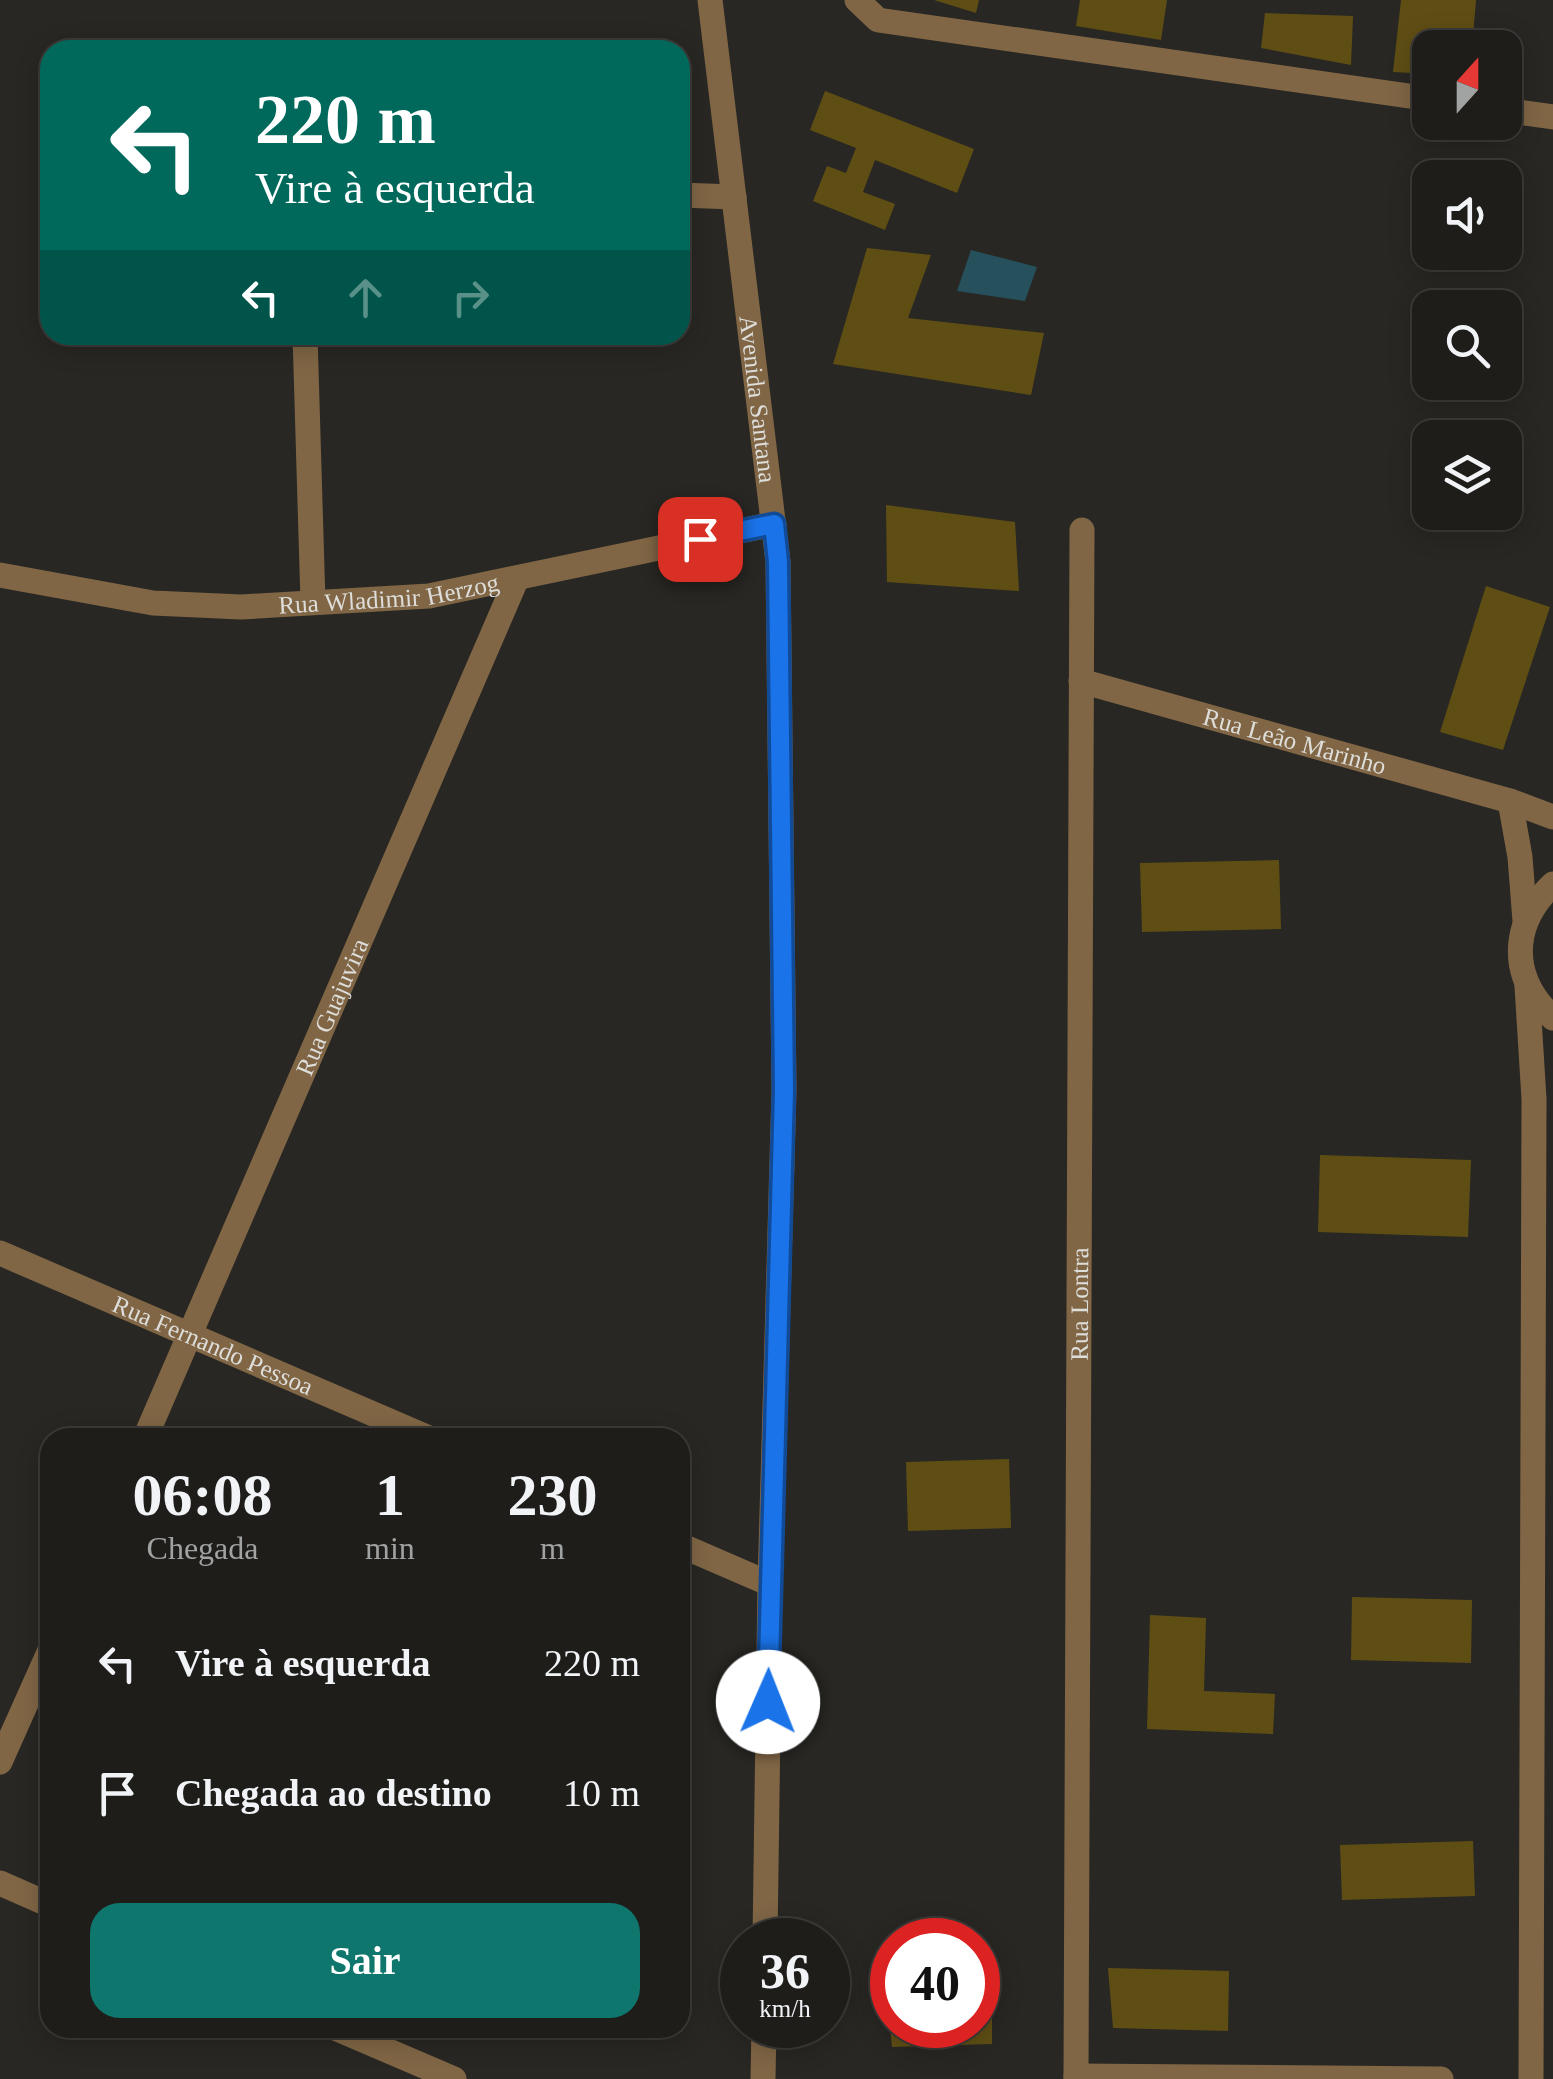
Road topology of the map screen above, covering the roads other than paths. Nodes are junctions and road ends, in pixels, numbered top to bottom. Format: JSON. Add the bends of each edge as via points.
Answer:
{"nodes":[{"id":1,"x":710,"y":0,"type":"edge"},
{"id":2,"x":857,"y":0,"type":"edge"},
{"id":3,"x":1412,"y":96,"type":"edge"},
{"id":4,"x":1522,"y":112,"type":"edge"},
{"id":5,"x":1553,"y":117,"type":"edge"},
{"id":6,"x":690,"y":195,"type":"edge"},
{"id":7,"x":734,"y":198,"type":"junction"},
{"id":8,"x":305,"y":345,"type":"edge"},
{"id":9,"x":774,"y":524,"type":"junction"},
{"id":10,"x":1082,"y":530,"type":"dead end"},
{"id":11,"x":0,"y":575,"type":"edge"},
{"id":12,"x":517,"y":578,"type":"junction"},
{"id":13,"x":313,"y":602,"type":"junction"},
{"id":14,"x":1081,"y":681,"type":"junction"},
{"id":15,"x":1510,"y":800,"type":"junction"},
{"id":16,"x":1553,"y":817,"type":"edge"},
{"id":17,"x":1553,"y":884,"type":"edge"},
{"id":18,"x":1526,"y":921,"type":"junction"},
{"id":19,"x":1527,"y":986,"type":"junction"},
{"id":20,"x":1553,"y":1018,"type":"edge"},
{"id":21,"x":1553,"y":1077,"type":"edge"},
{"id":22,"x":1534,"y":1099,"type":"junction"},
{"id":23,"x":0,"y":1253,"type":"edge"},
{"id":24,"x":191,"y":1335,"type":"junction"},
{"id":25,"x":149,"y":1428,"type":"edge"},
{"id":26,"x":406,"y":1428,"type":"edge"},
{"id":27,"x":690,"y":1549,"type":"edge"},
{"id":28,"x":770,"y":1584,"type":"junction"},
{"id":29,"x":40,"y":1672,"type":"edge"},
{"id":30,"x":0,"y":1762,"type":"edge"},
{"id":31,"x":0,"y":1884,"type":"edge"},
{"id":32,"x":40,"y":1901,"type":"edge"},
{"id":33,"x":765,"y":1918,"type":"edge"},
{"id":34,"x":358,"y":2038,"type":"edge"},
{"id":35,"x":764,"y":2048,"type":"edge"},
{"id":36,"x":1076,"y":2078,"type":"edge"},
{"id":37,"x":454,"y":2079,"type":"edge"},
{"id":38,"x":763,"y":2079,"type":"edge"},
{"id":39,"x":1442,"y":2079,"type":"edge"},
{"id":40,"x":1532,"y":2079,"type":"edge"}],
"edges":[{"from":1,"to":7,"type":"street","name":"Avenida Santana"},
{"from":2,"to":3,"type":"street","via":[[878,20]]},
{"from":4,"to":5,"type":"street"},
{"from":6,"to":7,"type":"street"},
{"from":7,"to":9,"type":"street","name":"Avenida Santana"},
{"from":8,"to":13,"type":"street"},
{"from":9,"to":12,"type":"street","name":"Rua Wladimir Herzog"},
{"from":9,"to":28,"type":"street","name":"Avenida Santana","via":[[784,1090]]},
{"from":10,"to":14,"type":"street","name":"Rua Lontra"},
{"from":11,"to":13,"type":"street","name":"Rua Wladimir Herzog","via":[[153,603]]},
{"from":12,"to":13,"type":"street","name":"Rua Wladimir Herzog","via":[[429,596]]},
{"from":12,"to":24,"type":"street","name":"Rua Guajuvira"},
{"from":14,"to":15,"type":"street","name":"Rua Leão Marinho"},
{"from":14,"to":36,"type":"street","name":"Rua Lontra"},
{"from":15,"to":16,"type":"street"},
{"from":15,"to":18,"type":"street"},
{"from":17,"to":18,"type":"street"},
{"from":18,"to":19,"type":"street","via":[[1520,953]]},
{"from":19,"to":20,"type":"street"},
{"from":19,"to":22,"type":"street"},
{"from":21,"to":22,"type":"street"},
{"from":22,"to":40,"type":"street"},
{"from":23,"to":24,"type":"street","name":"Rua Fernando Pessoa"},
{"from":24,"to":25,"type":"street","name":"Rua Guajuvira"},
{"from":24,"to":26,"type":"street","name":"Rua Fernando Pessoa"},
{"from":27,"to":28,"type":"street"},
{"from":28,"to":33,"type":"street","name":"Avenida Santana"},
{"from":29,"to":30,"type":"street"},
{"from":31,"to":32,"type":"street"},
{"from":34,"to":37,"type":"street"},
{"from":35,"to":38,"type":"street"},
{"from":36,"to":39,"type":"street"}]}
